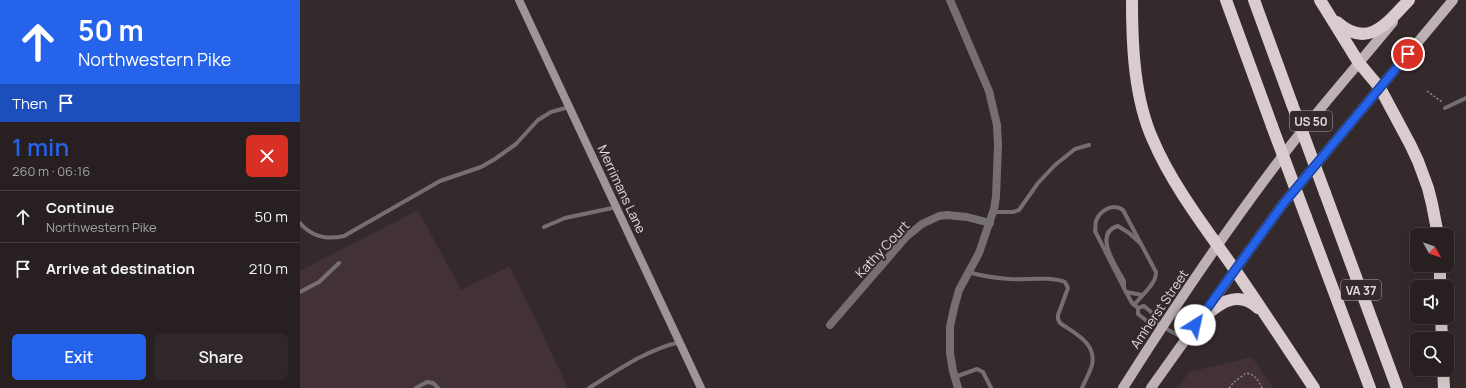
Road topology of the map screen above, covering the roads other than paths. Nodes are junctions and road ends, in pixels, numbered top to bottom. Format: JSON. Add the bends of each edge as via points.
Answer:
{"nodes":[{"id":1,"x":519,"y":0,"type":"edge"},
{"id":2,"x":950,"y":0,"type":"edge"},
{"id":3,"x":1132,"y":0,"type":"edge"},
{"id":4,"x":1226,"y":0,"type":"edge"},
{"id":5,"x":1254,"y":0,"type":"edge"},
{"id":6,"x":1320,"y":0,"type":"edge"},
{"id":7,"x":1410,"y":0,"type":"edge"},
{"id":8,"x":1453,"y":0,"type":"edge"},
{"id":9,"x":1327,"y":11,"type":"junction"},
{"id":10,"x":1360,"y":63,"type":"junction"},
{"id":11,"x":1380,"y":88,"type":"junction"},
{"id":12,"x":1466,"y":98,"type":"edge"},
{"id":13,"x":569,"y":107,"type":"junction"},
{"id":14,"x":1445,"y":108,"type":"dead end"},
{"id":15,"x":1089,"y":145,"type":"dead end"},
{"id":16,"x":617,"y":206,"type":"junction"},
{"id":17,"x":993,"y":212,"type":"junction"},
{"id":18,"x":300,"y":223,"type":"edge"},
{"id":19,"x":990,"y":223,"type":"junction"},
{"id":20,"x":544,"y":227,"type":"dead end"},
{"id":21,"x":1437,"y":228,"type":"edge"},
{"id":22,"x":1143,"y":246,"type":"junction"},
{"id":23,"x":1218,"y":246,"type":"junction"},
{"id":24,"x":339,"y":263,"type":"dead end"},
{"id":25,"x":1235,"y":270,"type":"junction"},
{"id":26,"x":968,"y":272,"type":"junction"},
{"id":27,"x":1124,"y":288,"type":"junction"},
{"id":28,"x":300,"y":292,"type":"edge"},
{"id":29,"x":1126,"y":292,"type":"junction"},
{"id":30,"x":1142,"y":294,"type":"junction"},
{"id":31,"x":1136,"y":306,"type":"junction"},
{"id":32,"x":1264,"y":313,"type":"junction"},
{"id":33,"x":1160,"y":325,"type":"junction"},
{"id":34,"x":1195,"y":325,"type":"junction"},
{"id":35,"x":830,"y":326,"type":"dead end"},
{"id":36,"x":1186,"y":339,"type":"junction"},
{"id":37,"x":680,"y":342,"type":"junction"},
{"id":38,"x":1443,"y":376,"type":"edge"},
{"id":39,"x":955,"y":377,"type":"junction"},
{"id":40,"x":416,"y":388,"type":"edge"},
{"id":41,"x":438,"y":388,"type":"edge"},
{"id":42,"x":589,"y":388,"type":"edge"},
{"id":43,"x":701,"y":388,"type":"edge"},
{"id":44,"x":958,"y":388,"type":"edge"},
{"id":45,"x":991,"y":388,"type":"edge"},
{"id":46,"x":1082,"y":388,"type":"edge"},
{"id":47,"x":1123,"y":388,"type":"edge"},
{"id":48,"x":1151,"y":388,"type":"edge"},
{"id":49,"x":1314,"y":388,"type":"edge"},
{"id":50,"x":1370,"y":388,"type":"edge"},
{"id":51,"x":1398,"y":388,"type":"edge"},
{"id":52,"x":1444,"y":388,"type":"edge"}],
"edges":[{"from":1,"to":13,"type":"main road","name":"Merrimans Lane"},
{"from":2,"to":17,"type":"street","via":[[989,91],[994,109],[998,145]]},
{"from":3,"to":23,"type":"highway","via":[[1136,72],[1151,134],[1180,189]]},
{"from":4,"to":50,"type":"highway","number":"VA 37","bridge":true},
{"from":5,"to":51,"type":"highway","number":"VA 37","bridge":true},
{"from":6,"to":9,"type":"highway"},
{"from":7,"to":9,"type":"highway","via":[[1379,29],[1364,34],[1343,28]]},
{"from":7,"to":10,"type":"main road","number":"US 50"},
{"from":8,"to":11,"type":"main road","number":"US 50"},
{"from":9,"to":10,"type":"highway"},
{"from":10,"to":11,"type":"highway"},
{"from":10,"to":23,"type":"main road","number":"US 50","via":[[1296,140]]},
{"from":11,"to":21,"type":"highway","via":[[1423,174]]},
{"from":11,"to":25,"type":"main road","number":"US 50","via":[[1283,204]]},
{"from":12,"to":14,"type":"lane"},
{"from":13,"to":16,"type":"main road","name":"Merrimans Lane"},
{"from":13,"to":18,"type":"lane","via":[[551,112],[538,120],[516,144],[481,168],[440,181],[344,236],[318,236]]},
{"from":15,"to":17,"type":"lane","via":[[1075,150],[1055,165],[1038,183],[1019,210]]},
{"from":16,"to":20,"type":"lane","via":[[565,218]]},
{"from":16,"to":37,"type":"main road","name":"Merrimans Lane"},
{"from":17,"to":19,"type":"street"},
{"from":19,"to":26,"type":"street","via":[[979,253]]},
{"from":19,"to":35,"type":"street","name":"Kathy Court","via":[[947,215],[922,224],[906,237]]},
{"from":22,"to":27,"type":"lane","via":[[1118,226],[1108,233],[1106,242],[1124,281]]},
{"from":22,"to":27,"type":"lane","via":[[1124,210],[1118,206],[1112,206],[1098,217],[1095,231]]},
{"from":22,"to":30,"type":"lane","via":[[1156,277]]},
{"from":23,"to":25,"type":"highway"},
{"from":23,"to":33,"type":"main road","name":"Amherst Street","number":"US 50"},
{"from":24,"to":28,"type":"lane","via":[[319,282]]},
{"from":25,"to":32,"type":"highway"},
{"from":25,"to":34,"type":"main road","number":"US 50"},
{"from":26,"to":39,"type":"street","via":[[959,290],[950,327],[950,353]]},
{"from":26,"to":46,"type":"lane","via":[[987,277],[1065,282],[1068,288],[1058,319],[1084,340],[1093,356]]},
{"from":27,"to":29,"type":"lane"},
{"from":29,"to":30,"type":"lane"},
{"from":29,"to":31,"type":"lane"},
{"from":30,"to":31,"type":"lane"},
{"from":31,"to":33,"type":"lane","via":[[1147,308],[1158,318]]},
{"from":31,"to":33,"type":"lane","via":[[1140,316],[1152,325]]},
{"from":32,"to":34,"type":"highway","via":[[1250,301],[1237,298],[1220,304]]},
{"from":32,"to":49,"type":"highway"},
{"from":33,"to":36,"type":"lane"},
{"from":33,"to":47,"type":"main road","name":"Amherst Street","number":"US 50"},
{"from":34,"to":36,"type":"main road","number":"US 50"},
{"from":36,"to":48,"type":"main road","number":"US 50"},
{"from":37,"to":42,"type":"lane","via":[[650,351]]},
{"from":37,"to":43,"type":"main road","name":"Merrimans Lane"},
{"from":38,"to":52,"type":"highway"},
{"from":39,"to":44,"type":"street"},
{"from":39,"to":45,"type":"lane","via":[[977,369],[983,372]]},
{"from":40,"to":41,"type":"lane","via":[[427,382]]}]}
